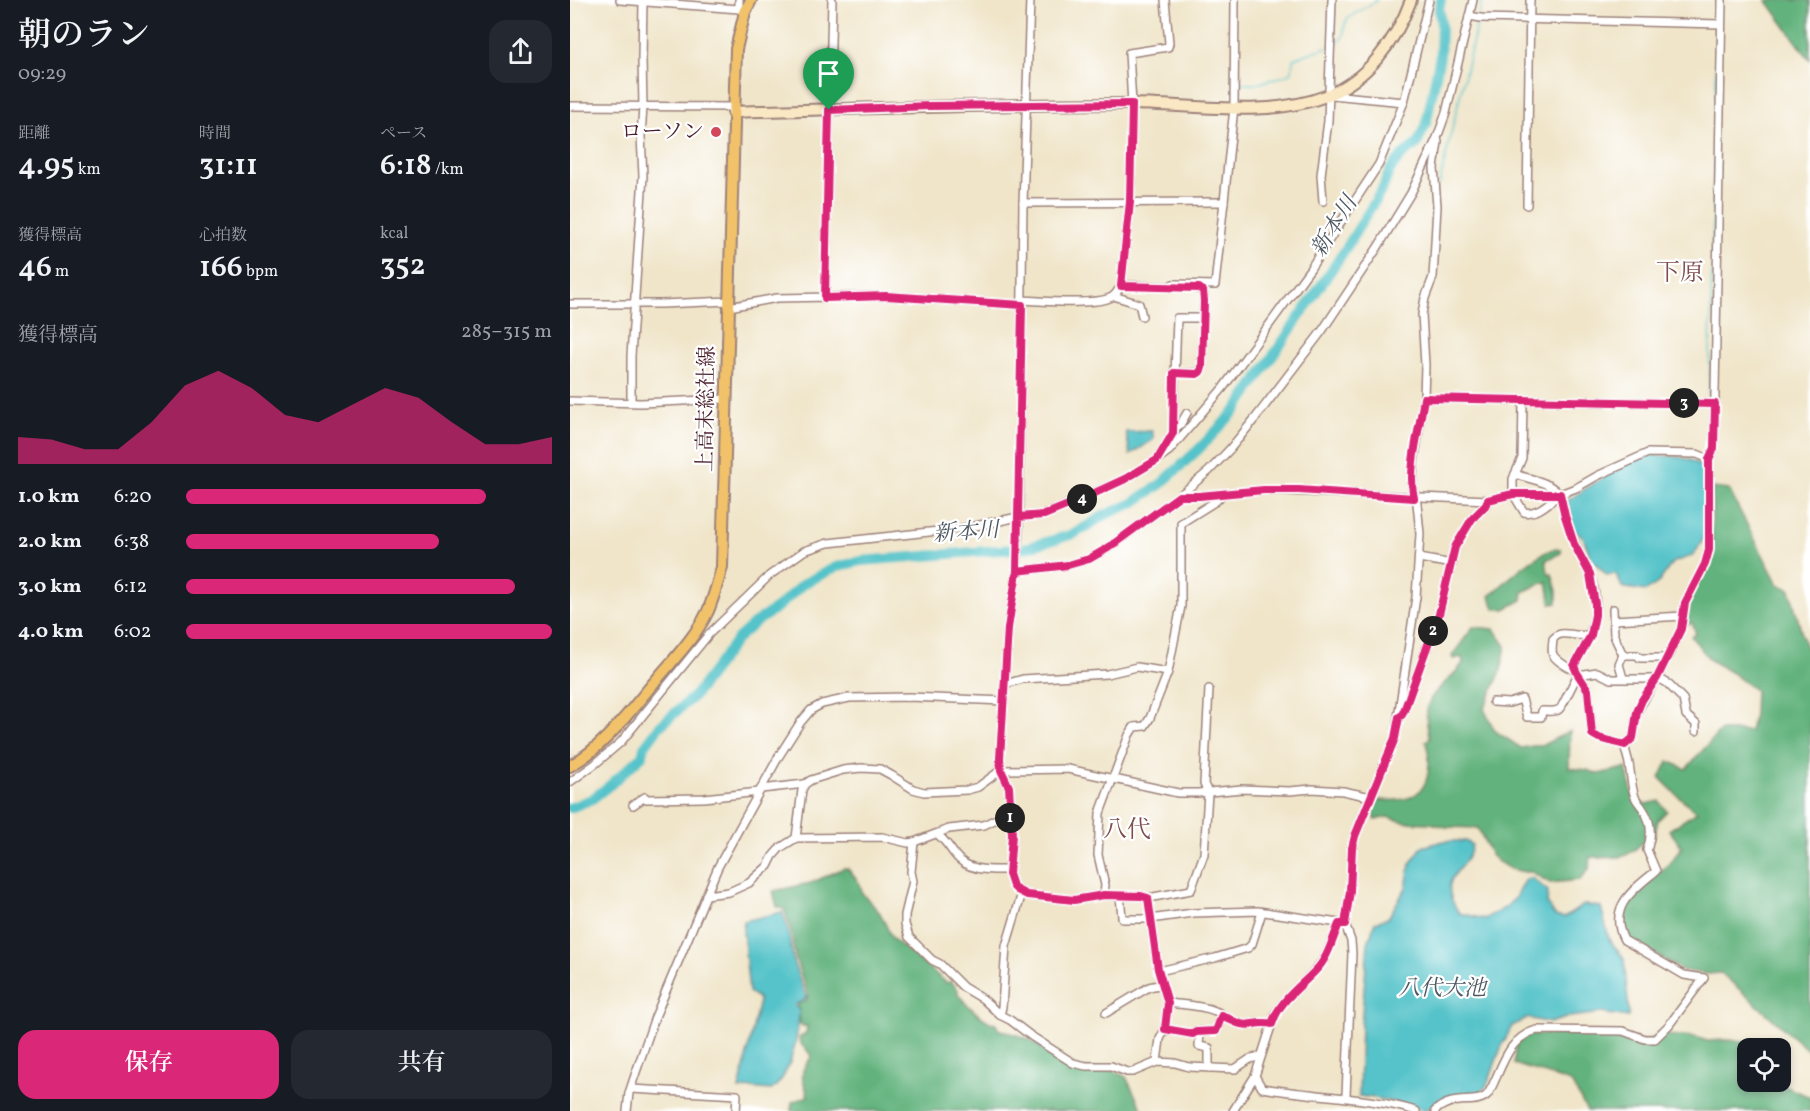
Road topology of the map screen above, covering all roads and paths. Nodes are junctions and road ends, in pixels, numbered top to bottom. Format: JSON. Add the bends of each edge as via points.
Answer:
{"nodes":[{"id":1,"x":620,"y":0,"type":"edge"},
{"id":2,"x":739,"y":0,"type":"edge"},
{"id":3,"x":751,"y":0,"type":"edge"},
{"id":4,"x":832,"y":0,"type":"edge"},
{"id":5,"x":1030,"y":0,"type":"edge"},
{"id":6,"x":1165,"y":0,"type":"edge"},
{"id":7,"x":1234,"y":0,"type":"edge"},
{"id":8,"x":1332,"y":0,"type":"edge"},
{"id":9,"x":1410,"y":0,"type":"edge"},
{"id":10,"x":1429,"y":0,"type":"edge"},
{"id":11,"x":1473,"y":0,"type":"edge"},
{"id":12,"x":1530,"y":0,"type":"edge"},
{"id":13,"x":1722,"y":0,"type":"edge"},
{"id":14,"x":640,"y":1,"type":"edge"},
{"id":15,"x":742,"y":10,"type":"junction"},
{"id":16,"x":1469,"y":16,"type":"junction"},
{"id":17,"x":1530,"y":19,"type":"junction"},
{"id":18,"x":1721,"y":24,"type":"junction"},
{"id":19,"x":1329,"y":95,"type":"junction"},
{"id":20,"x":1404,"y":102,"type":"junction"},
{"id":21,"x":1132,"y":104,"type":"junction"},
{"id":22,"x":1025,"y":105,"type":"junction"},
{"id":23,"x":570,"y":106,"type":"edge"},
{"id":24,"x":644,"y":107,"type":"junction"},
{"id":25,"x":1234,"y":108,"type":"junction"},
{"id":26,"x":733,"y":110,"type":"junction"},
{"id":27,"x":829,"y":110,"type":"junction"},
{"id":28,"x":1437,"y":138,"type":"junction"},
{"id":29,"x":1323,"y":201,"type":"dead end"},
{"id":30,"x":1130,"y":202,"type":"junction"},
{"id":31,"x":1224,"y":202,"type":"junction"},
{"id":32,"x":1023,"y":203,"type":"junction"},
{"id":33,"x":1527,"y":205,"type":"dead end"},
{"id":34,"x":1121,"y":286,"type":"junction"},
{"id":35,"x":1169,"y":287,"type":"junction"},
{"id":36,"x":1114,"y":296,"type":"junction"},
{"id":37,"x":825,"y":298,"type":"junction"},
{"id":38,"x":1022,"y":303,"type":"junction"},
{"id":39,"x":570,"y":304,"type":"edge"},
{"id":40,"x":634,"y":304,"type":"junction"},
{"id":41,"x":729,"y":304,"type":"junction"},
{"id":42,"x":1142,"y":316,"type":"dead end"},
{"id":43,"x":1204,"y":318,"type":"junction"},
{"id":44,"x":1174,"y":373,"type":"junction"},
{"id":45,"x":1424,"y":398,"type":"junction"},
{"id":46,"x":726,"y":399,"type":"junction"},
{"id":47,"x":570,"y":400,"type":"edge"},
{"id":48,"x":1524,"y":400,"type":"junction"},
{"id":49,"x":631,"y":402,"type":"junction"},
{"id":50,"x":1715,"y":404,"type":"junction"},
{"id":51,"x":1187,"y":413,"type":"dead end"},
{"id":52,"x":1173,"y":429,"type":"junction"},
{"id":53,"x":1709,"y":459,"type":"junction"},
{"id":54,"x":1157,"y":460,"type":"junction"},
{"id":55,"x":1515,"y":474,"type":"junction"},
{"id":56,"x":1222,"y":494,"type":"junction"},
{"id":57,"x":1513,"y":494,"type":"junction"},
{"id":58,"x":1560,"y":494,"type":"junction"},
{"id":59,"x":1179,"y":496,"type":"junction"},
{"id":60,"x":1414,"y":498,"type":"junction"},
{"id":61,"x":1488,"y":500,"type":"junction"},
{"id":62,"x":1018,"y":517,"type":"junction"},
{"id":63,"x":1419,"y":558,"type":"junction"},
{"id":64,"x":1452,"y":564,"type":"junction"},
{"id":65,"x":1017,"y":568,"type":"junction"},
{"id":66,"x":1614,"y":609,"type":"dead end"},
{"id":67,"x":1683,"y":616,"type":"junction"},
{"id":68,"x":1614,"y":620,"type":"junction"},
{"id":69,"x":1591,"y":635,"type":"junction"},
{"id":70,"x":1623,"y":655,"type":"junction"},
{"id":71,"x":1666,"y":658,"type":"junction"},
{"id":72,"x":1168,"y":672,"type":"junction"},
{"id":73,"x":1577,"y":672,"type":"junction"},
{"id":74,"x":1623,"y":678,"type":"junction"},
{"id":75,"x":1657,"y":678,"type":"junction"},
{"id":76,"x":1005,"y":684,"type":"junction"},
{"id":77,"x":1209,"y":689,"type":"dead end"},
{"id":78,"x":1004,"y":701,"type":"junction"},
{"id":79,"x":1492,"y":702,"type":"dead end"},
{"id":80,"x":1399,"y":717,"type":"junction"},
{"id":81,"x":1696,"y":731,"type":"dead end"},
{"id":82,"x":1625,"y":745,"type":"junction"},
{"id":83,"x":570,"y":766,"type":"edge"},
{"id":84,"x":1001,"y":770,"type":"junction"},
{"id":85,"x":1113,"y":779,"type":"junction"},
{"id":86,"x":570,"y":782,"type":"edge"},
{"id":87,"x":805,"y":784,"type":"junction"},
{"id":88,"x":760,"y":790,"type":"junction"},
{"id":89,"x":1208,"y":792,"type":"junction"},
{"id":90,"x":1371,"y":797,"type":"junction"},
{"id":91,"x":633,"y":805,"type":"dead end"},
{"id":92,"x":1010,"y":818,"type":"junction"},
{"id":93,"x":937,"y":834,"type":"junction"},
{"id":94,"x":796,"y":838,"type":"junction"},
{"id":95,"x":914,"y":842,"type":"junction"},
{"id":96,"x":1009,"y":870,"type":"junction"},
{"id":97,"x":1022,"y":893,"type":"junction"},
{"id":98,"x":706,"y":895,"type":"junction"},
{"id":99,"x":1104,"y":895,"type":"junction"},
{"id":100,"x":1120,"y":896,"type":"junction"},
{"id":101,"x":1148,"y":898,"type":"junction"},
{"id":102,"x":1262,"y":912,"type":"junction"},
{"id":103,"x":1150,"y":919,"type":"junction"},
{"id":104,"x":1342,"y":924,"type":"junction"},
{"id":105,"x":1158,"y":971,"type":"junction"},
{"id":106,"x":1163,"y":984,"type":"junction"},
{"id":107,"x":1168,"y":1003,"type":"junction"},
{"id":108,"x":1106,"y":1013,"type":"dead end"},
{"id":109,"x":1000,"y":1015,"type":"junction"},
{"id":110,"x":1222,"y":1015,"type":"junction"},
{"id":111,"x":1272,"y":1024,"type":"junction"},
{"id":112,"x":1165,"y":1029,"type":"junction"},
{"id":113,"x":1200,"y":1032,"type":"junction"},
{"id":114,"x":1261,"y":1056,"type":"junction"},
{"id":115,"x":1157,"y":1062,"type":"junction"},
{"id":116,"x":1209,"y":1068,"type":"junction"},
{"id":117,"x":1255,"y":1076,"type":"junction"},
{"id":118,"x":632,"y":1089,"type":"junction"},
{"id":119,"x":1346,"y":1096,"type":"junction"},
{"id":120,"x":628,"y":1099,"type":"junction"},
{"id":121,"x":620,"y":1111,"type":"edge"},
{"id":122,"x":627,"y":1111,"type":"edge"},
{"id":123,"x":736,"y":1111,"type":"edge"},
{"id":124,"x":1233,"y":1111,"type":"edge"},
{"id":125,"x":1416,"y":1111,"type":"edge"},
{"id":126,"x":1435,"y":1111,"type":"edge"}],
"edges":[{"from":1,"to":14,"type":"street"},
{"from":2,"to":15,"type":"street"},
{"from":3,"to":15,"type":"main road","name":"上高末総社線"},
{"from":4,"to":27,"type":"street"},
{"from":5,"to":22,"type":"street"},
{"from":6,"to":21,"type":"street","via":[[1168,48],[1129,53]]},
{"from":7,"to":25,"type":"street"},
{"from":8,"to":19,"type":"street"},
{"from":9,"to":19,"type":"street","via":[[1396,35],[1375,62],[1355,81]]},
{"from":10,"to":20,"type":"street"},
{"from":11,"to":16,"type":"street"},
{"from":12,"to":17,"type":"street"},
{"from":13,"to":18,"type":"street"},
{"from":14,"to":15,"type":"street"},
{"from":14,"to":24,"type":"street"},
{"from":15,"to":26,"type":"main road","name":"上高末総社線"},
{"from":16,"to":17,"type":"street"},
{"from":16,"to":28,"type":"street"},
{"from":17,"to":18,"type":"street"},
{"from":17,"to":33,"type":"street"},
{"from":18,"to":50,"type":"street"},
{"from":19,"to":20,"type":"street"},
{"from":19,"to":25,"type":"street","via":[[1283,107]]},
{"from":19,"to":29,"type":"street","via":[[1321,175]]},
{"from":20,"to":54,"type":"street","via":[[1379,164],[1310,269],[1223,388]]},
{"from":21,"to":22,"type":"street"},
{"from":21,"to":25,"type":"street"},
{"from":21,"to":30,"type":"street"},
{"from":22,"to":27,"type":"street"},
{"from":22,"to":32,"type":"street"},
{"from":23,"to":24,"type":"street"},
{"from":24,"to":26,"type":"street"},
{"from":24,"to":40,"type":"street"},
{"from":25,"to":31,"type":"street"},
{"from":26,"to":27,"type":"street"},
{"from":26,"to":41,"type":"main road","name":"上高末総社線"},
{"from":27,"to":37,"type":"street"},
{"from":28,"to":45,"type":"street","via":[[1433,277],[1422,314]]},
{"from":28,"to":59,"type":"street","via":[[1401,212],[1322,331],[1230,449]]},
{"from":30,"to":31,"type":"street"},
{"from":30,"to":32,"type":"street"},
{"from":30,"to":34,"type":"street"},
{"from":31,"to":35,"type":"street","via":[[1215,285]]},
{"from":32,"to":38,"type":"street"},
{"from":34,"to":35,"type":"street"},
{"from":34,"to":36,"type":"street"},
{"from":35,"to":43,"type":"street","via":[[1203,291]]},
{"from":36,"to":38,"type":"street","via":[[1075,303]]},
{"from":36,"to":42,"type":"street","via":[[1139,304]]},
{"from":37,"to":38,"type":"street","via":[[886,296]]},
{"from":37,"to":41,"type":"street"},
{"from":38,"to":62,"type":"street"},
{"from":39,"to":40,"type":"street"},
{"from":40,"to":41,"type":"street"},
{"from":40,"to":49,"type":"street"},
{"from":41,"to":46,"type":"main road","name":"上高末総社線"},
{"from":43,"to":44,"type":"street","via":[[1200,372]]},
{"from":43,"to":44,"type":"street","via":[[1177,318]]},
{"from":44,"to":52,"type":"street"},
{"from":45,"to":48,"type":"street"},
{"from":45,"to":60,"type":"street","via":[[1414,462]]},
{"from":46,"to":49,"type":"street"},
{"from":46,"to":83,"type":"main road","name":"上高末総社線","via":[[722,567],[707,613],[675,659],[615,729]]},
{"from":47,"to":49,"type":"street"},
{"from":48,"to":50,"type":"street"},
{"from":48,"to":55,"type":"street","via":[[1522,458]]},
{"from":50,"to":53,"type":"street","via":[[1714,448]]},
{"from":51,"to":52,"type":"street"},
{"from":52,"to":54,"type":"street"},
{"from":53,"to":58,"type":"street","via":[[1697,454],[1648,453]]},
{"from":53,"to":67,"type":"street","via":[[1709,550]]},
{"from":54,"to":62,"type":"street","via":[[1125,479],[1044,515]]},
{"from":55,"to":57,"type":"street"},
{"from":55,"to":58,"type":"street"},
{"from":56,"to":59,"type":"street"},
{"from":56,"to":60,"type":"street","via":[[1287,490]]},
{"from":56,"to":72,"type":"street","via":[[1182,523],[1182,600]]},
{"from":57,"to":58,"type":"street"},
{"from":57,"to":58,"type":"street","via":[[1524,512],[1529,513]]},
{"from":57,"to":61,"type":"street"},
{"from":58,"to":69,"type":"street","via":[[1574,544],[1590,574],[1595,615]]},
{"from":59,"to":65,"type":"street","via":[[1089,559],[1068,565]]},
{"from":60,"to":61,"type":"street"},
{"from":60,"to":63,"type":"street"},
{"from":61,"to":64,"type":"street","via":[[1455,547]]},
{"from":62,"to":65,"type":"street"},
{"from":62,"to":86,"type":"street","via":[[966,528],[828,543],[804,551],[770,575],[709,634],[621,742]]},
{"from":63,"to":64,"type":"street"},
{"from":63,"to":80,"type":"street"},
{"from":64,"to":80,"type":"street","via":[[1439,614]]},
{"from":65,"to":76,"type":"street"},
{"from":66,"to":68,"type":"street"},
{"from":67,"to":68,"type":"street"},
{"from":67,"to":71,"type":"street","via":[[1681,629]]},
{"from":68,"to":70,"type":"street","via":[[1614,636]]},
{"from":69,"to":73,"type":"street","via":[[1574,666]]},
{"from":69,"to":73,"type":"street","via":[[1563,633],[1553,639],[1554,656]]},
{"from":70,"to":71,"type":"street"},
{"from":70,"to":74,"type":"street","via":[[1619,664]]},
{"from":71,"to":75,"type":"street"},
{"from":72,"to":76,"type":"street","via":[[1137,667],[1107,674],[1023,679]]},
{"from":72,"to":85,"type":"street","via":[[1150,718],[1145,726],[1134,727],[1129,735]]},
{"from":73,"to":74,"type":"street"},
{"from":73,"to":79,"type":"street","via":[[1561,710],[1527,717],[1522,699]]},
{"from":73,"to":82,"type":"street","via":[[1588,690],[1592,734]]},
{"from":74,"to":75,"type":"street"},
{"from":75,"to":81,"type":"street","via":[[1683,699],[1686,715],[1696,724]]},
{"from":75,"to":82,"type":"street","via":[[1637,712],[1633,738]]},
{"from":76,"to":78,"type":"street"},
{"from":77,"to":89,"type":"street","via":[[1204,784]]},
{"from":78,"to":84,"type":"street"},
{"from":78,"to":88,"type":"street","via":[[863,697],[828,701],[800,723]]},
{"from":80,"to":90,"type":"street","via":[[1395,738]]},
{"from":82,"to":126,"type":"street","via":[[1636,799],[1650,826],[1647,850],[1656,871],[1630,892],[1622,904],[1620,934],[1684,975],[1704,978],[1655,1039],[1623,1031],[1530,1032],[1518,1038],[1485,1097],[1448,1102]]},
{"from":84,"to":85,"type":"street","via":[[1068,769]]},
{"from":84,"to":87,"type":"street","via":[[967,790],[924,792],[879,769],[861,768],[843,770]]},
{"from":84,"to":92,"type":"street","via":[[1009,787]]},
{"from":85,"to":89,"type":"street","via":[[1178,793]]},
{"from":85,"to":99,"type":"street","via":[[1101,813],[1098,842]]},
{"from":87,"to":88,"type":"street"},
{"from":87,"to":94,"type":"street"},
{"from":88,"to":91,"type":"street","via":[[704,798],[645,798]]},
{"from":88,"to":98,"type":"street"},
{"from":89,"to":90,"type":"street","via":[[1312,789]]},
{"from":89,"to":101,"type":"street","via":[[1204,854],[1191,890]]},
{"from":90,"to":104,"type":"street","via":[[1352,848],[1350,891]]},
{"from":92,"to":93,"type":"street"},
{"from":92,"to":96,"type":"street"},
{"from":93,"to":95,"type":"street"},
{"from":93,"to":96,"type":"street","via":[[957,858],[970,866]]},
{"from":94,"to":95,"type":"street","via":[[882,837]]},
{"from":94,"to":98,"type":"street","via":[[780,848],[768,866],[748,883],[729,892]]},
{"from":95,"to":109,"type":"street","via":[[913,881],[905,915],[909,937]]},
{"from":96,"to":97,"type":"street","via":[[1013,886]]},
{"from":97,"to":99,"type":"street","via":[[1074,900]]},
{"from":97,"to":109,"type":"street","via":[[1006,946]]},
{"from":98,"to":118,"type":"street","via":[[655,1017]]},
{"from":99,"to":100,"type":"street"},
{"from":100,"to":101,"type":"street"},
{"from":100,"to":103,"type":"street","via":[[1124,919]]},
{"from":101,"to":103,"type":"street"},
{"from":102,"to":103,"type":"street","via":[[1193,913]]},
{"from":102,"to":104,"type":"street"},
{"from":102,"to":105,"type":"street","via":[[1248,948]]},
{"from":103,"to":105,"type":"street"},
{"from":104,"to":111,"type":"street","via":[[1325,958],[1282,1004]]},
{"from":104,"to":119,"type":"street","via":[[1351,940],[1352,953]]},
{"from":105,"to":106,"type":"street"},
{"from":106,"to":107,"type":"street"},
{"from":106,"to":108,"type":"street","via":[[1149,987]]},
{"from":107,"to":110,"type":"street","via":[[1206,1008]]},
{"from":107,"to":112,"type":"street"},
{"from":109,"to":115,"type":"street","via":[[1080,1066],[1111,1066],[1133,1072]]},
{"from":110,"to":111,"type":"street","via":[[1241,1024]]},
{"from":110,"to":113,"type":"street","via":[[1216,1031]]},
{"from":111,"to":114,"type":"street"},
{"from":112,"to":113,"type":"street"},
{"from":112,"to":115,"type":"street"},
{"from":113,"to":116,"type":"street","via":[[1199,1046],[1209,1048]]},
{"from":114,"to":116,"type":"street","via":[[1235,1069]]},
{"from":114,"to":117,"type":"street"},
{"from":115,"to":116,"type":"street"},
{"from":117,"to":119,"type":"street","via":[[1262,1088]]},
{"from":117,"to":124,"type":"street"},
{"from":118,"to":120,"type":"street"},
{"from":118,"to":123,"type":"street","via":[[737,1095]]},
{"from":119,"to":125,"type":"street"},
{"from":120,"to":121,"type":"street"},
{"from":120,"to":122,"type":"street"}]}
